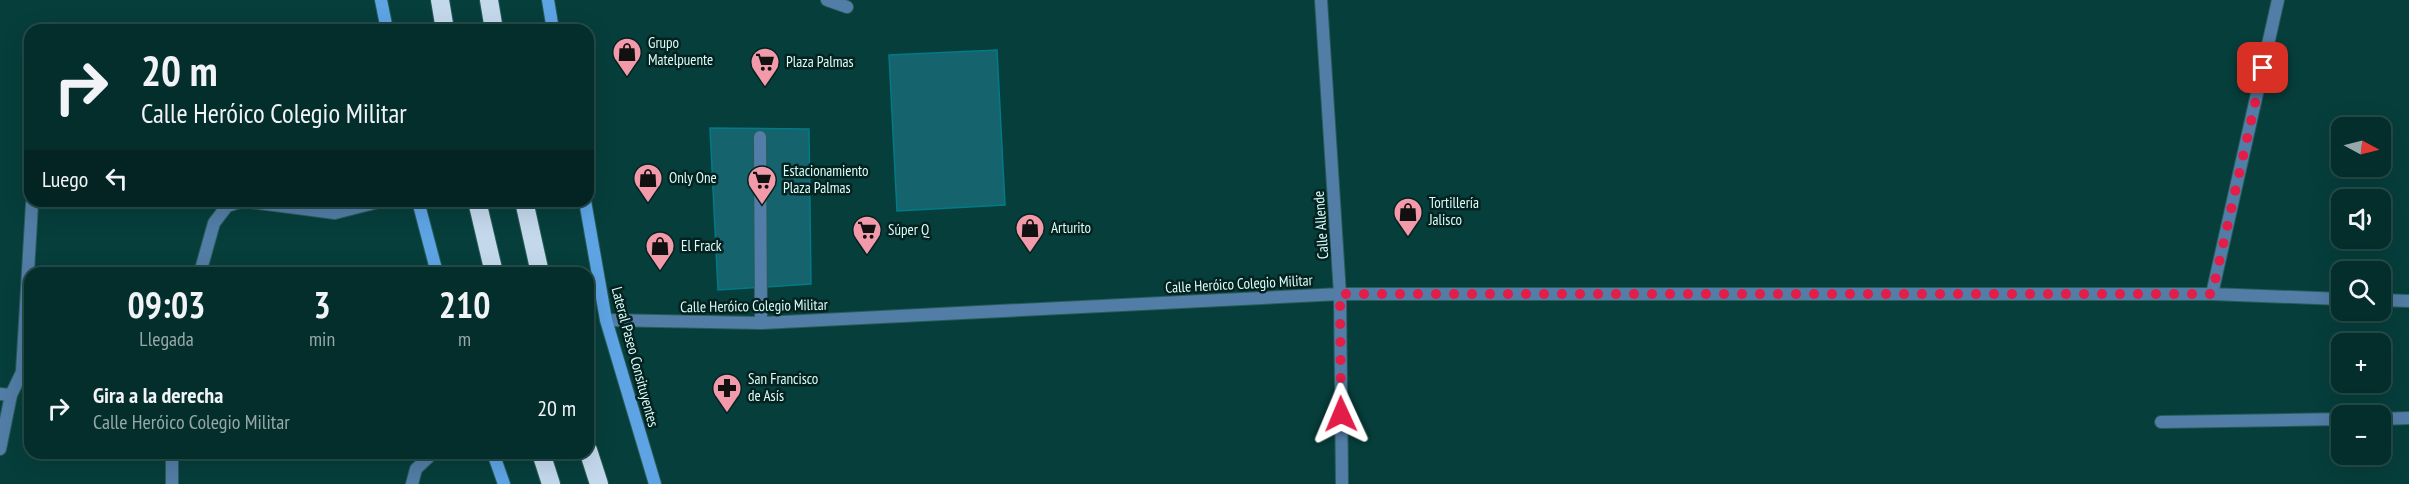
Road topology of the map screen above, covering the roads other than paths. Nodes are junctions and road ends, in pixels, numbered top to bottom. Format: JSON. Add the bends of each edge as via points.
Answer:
{"nodes":[{"id":1,"x":381,"y":0,"type":"edge"},
{"id":2,"x":440,"y":0,"type":"edge"},
{"id":3,"x":489,"y":0,"type":"edge"},
{"id":4,"x":828,"y":0,"type":"edge"},
{"id":5,"x":1321,"y":0,"type":"edge"},
{"id":6,"x":2278,"y":0,"type":"edge"},
{"id":7,"x":551,"y":1,"type":"edge"},
{"id":8,"x":847,"y":8,"type":"dead end"},
{"id":9,"x":386,"y":24,"type":"edge"},
{"id":10,"x":444,"y":24,"type":"edge"},
{"id":11,"x":493,"y":24,"type":"edge"},
{"id":12,"x":553,"y":24,"type":"edge"},
{"id":13,"x":760,"y":138,"type":"dead end"},
{"id":14,"x":32,"y":207,"type":"edge"},
{"id":15,"x":226,"y":207,"type":"edge"},
{"id":16,"x":288,"y":207,"type":"edge"},
{"id":17,"x":358,"y":207,"type":"edge"},
{"id":18,"x":420,"y":207,"type":"edge"},
{"id":19,"x":478,"y":207,"type":"edge"},
{"id":20,"x":525,"y":207,"type":"edge"},
{"id":21,"x":586,"y":207,"type":"edge"},
{"id":22,"x":28,"y":267,"type":"edge"},
{"id":23,"x":202,"y":267,"type":"edge"},
{"id":24,"x":435,"y":267,"type":"edge"},
{"id":25,"x":493,"y":267,"type":"edge"},
{"id":26,"x":539,"y":267,"type":"edge"},
{"id":27,"x":1340,"y":294,"type":"junction"},
{"id":28,"x":2212,"y":294,"type":"junction"},
{"id":29,"x":2331,"y":299,"type":"edge"},
{"id":30,"x":2391,"y":300,"type":"edge"},
{"id":31,"x":2409,"y":301,"type":"edge"},
{"id":32,"x":606,"y":320,"type":"junction"},
{"id":33,"x":761,"y":323,"type":"junction"},
{"id":34,"x":24,"y":338,"type":"edge"},
{"id":35,"x":5,"y":394,"type":"edge"},
{"id":36,"x":2409,"y":418,"type":"edge"},
{"id":37,"x":2331,"y":419,"type":"edge"},
{"id":38,"x":2391,"y":419,"type":"edge"},
{"id":39,"x":2161,"y":422,"type":"dead end"},
{"id":40,"x":0,"y":449,"type":"edge"},
{"id":41,"x":172,"y":459,"type":"edge"},
{"id":42,"x":427,"y":459,"type":"edge"},
{"id":43,"x":495,"y":459,"type":"edge"},
{"id":44,"x":543,"y":459,"type":"edge"},
{"id":45,"x":591,"y":459,"type":"edge"},
{"id":46,"x":171,"y":484,"type":"edge"},
{"id":47,"x":412,"y":484,"type":"edge"},
{"id":48,"x":504,"y":484,"type":"edge"},
{"id":49,"x":551,"y":484,"type":"edge"},
{"id":50,"x":599,"y":484,"type":"edge"},
{"id":51,"x":655,"y":484,"type":"edge"},
{"id":52,"x":1342,"y":484,"type":"edge"}],
"edges":[{"from":1,"to":9,"type":"main road"},
{"from":2,"to":10,"type":"highway"},
{"from":3,"to":11,"type":"highway"},
{"from":4,"to":8,"type":"street"},
{"from":5,"to":27,"type":"street","name":"Calle Allende"},
{"from":6,"to":28,"type":"street"},
{"from":7,"to":12,"type":"main road"},
{"from":13,"to":33,"type":"street"},
{"from":14,"to":22,"type":"street"},
{"from":15,"to":23,"type":"street","via":[[214,223]]},
{"from":16,"to":17,"type":"street","via":[[335,213]]},
{"from":18,"to":24,"type":"main road"},
{"from":19,"to":25,"type":"highway"},
{"from":20,"to":26,"type":"highway"},
{"from":21,"to":32,"type":"main road","name":"Lateral Paseo Consituyentes"},
{"from":27,"to":28,"type":"street","name":"Calle Heróico Colegio Militar"},
{"from":27,"to":33,"type":"street","name":"Calle Heróico Colegio Militar"},
{"from":27,"to":52,"type":"street","name":"Calle Allende"},
{"from":28,"to":29,"type":"street","name":"Calle Heróico Colegio Militar"},
{"from":30,"to":31,"type":"street"},
{"from":32,"to":33,"type":"street","name":"Calle Heróico Colegio Militar"},
{"from":32,"to":51,"type":"main road","name":"Lateral Paseo Consituyentes"},
{"from":34,"to":35,"type":"street","via":[[22,372]]},
{"from":35,"to":40,"type":"street"},
{"from":36,"to":38,"type":"street"},
{"from":37,"to":39,"type":"street"},
{"from":41,"to":46,"type":"street"},
{"from":42,"to":47,"type":"street","via":[[416,470]]},
{"from":43,"to":48,"type":"main road"},
{"from":44,"to":49,"type":"highway"},
{"from":45,"to":50,"type":"highway"}]}
